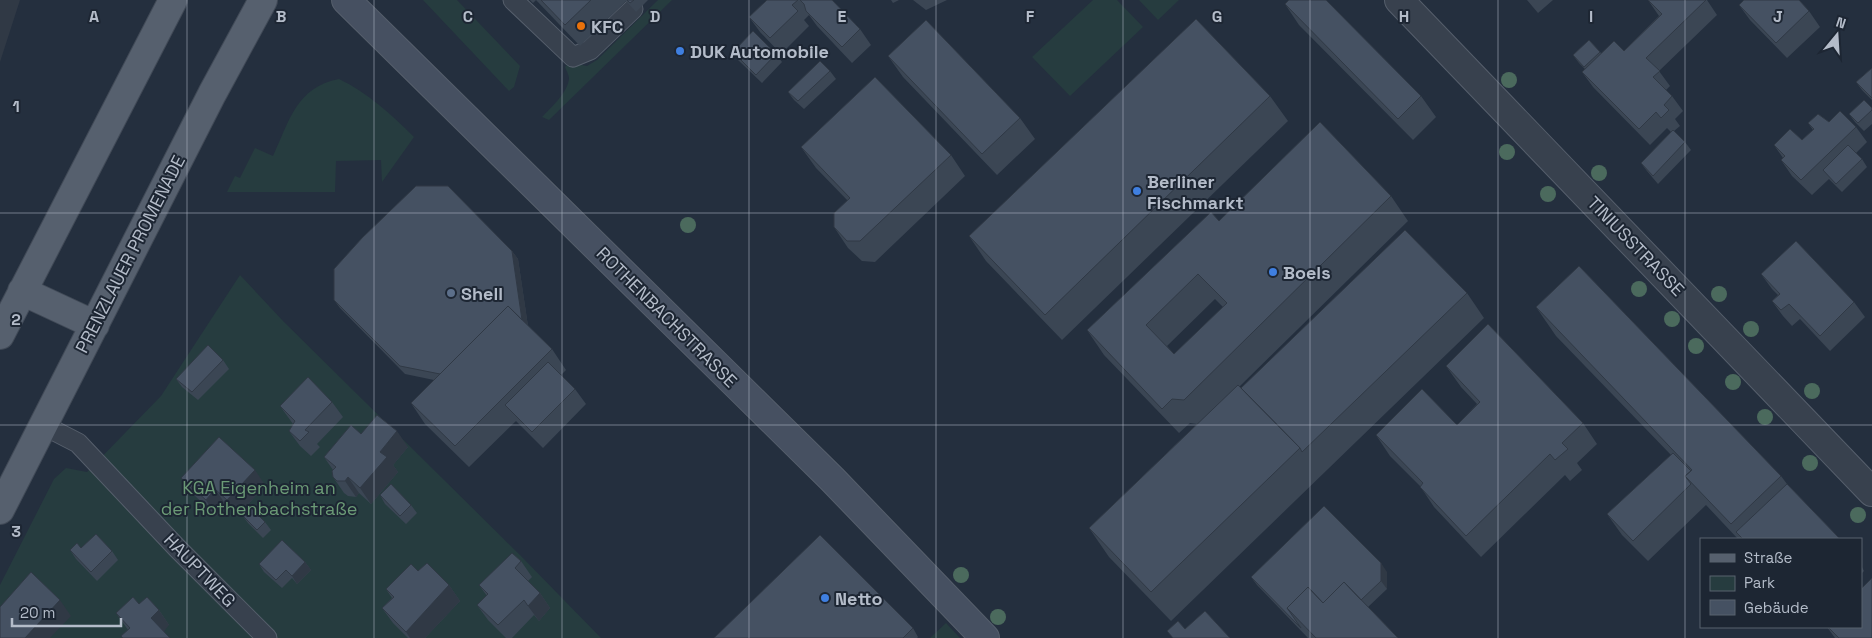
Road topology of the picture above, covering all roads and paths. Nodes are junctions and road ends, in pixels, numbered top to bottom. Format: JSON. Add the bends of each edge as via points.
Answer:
{"nodes":[{"id":1,"x":173,"y":0,"type":"edge"},
{"id":2,"x":263,"y":0,"type":"edge"},
{"id":3,"x":346,"y":0,"type":"edge"},
{"id":4,"x":513,"y":0,"type":"edge"},
{"id":5,"x":1399,"y":0,"type":"edge"},
{"id":6,"x":633,"y":9,"type":"edge"},
{"id":7,"x":22,"y":291,"type":"junction"},
{"id":8,"x":95,"y":325,"type":"junction"},
{"id":9,"x":0,"y":335,"type":"edge"},
{"id":10,"x":43,"y":426,"type":"junction"},
{"id":11,"x":1872,"y":492,"type":"edge"},
{"id":12,"x":0,"y":510,"type":"edge"},
{"id":13,"x":267,"y":638,"type":"edge"},
{"id":14,"x":985,"y":638,"type":"edge"}],
"edges":[{"from":1,"to":7,"type":"main road"},
{"from":2,"to":8,"type":"main road","name":"PRENZLAUER PROMENADE"},
{"from":3,"to":14,"type":"main road","name":"ROTHENBACHSTRASSE","via":[[832,479]]},
{"from":4,"to":6,"type":"lane","via":[[573,57],[590,50]]},
{"from":5,"to":11,"type":"street","name":"TINIUSSTRASSE"},
{"from":7,"to":8,"type":"main road"},
{"from":7,"to":9,"type":"main road"},
{"from":8,"to":10,"type":"main road","name":"PRENZLAUER PROMENADE"},
{"from":10,"to":12,"type":"main road","name":"PRENZLAUER PROMENADE"},
{"from":10,"to":13,"type":"lane","name":"HAUPTWEG","via":[[78,443]]}]}
